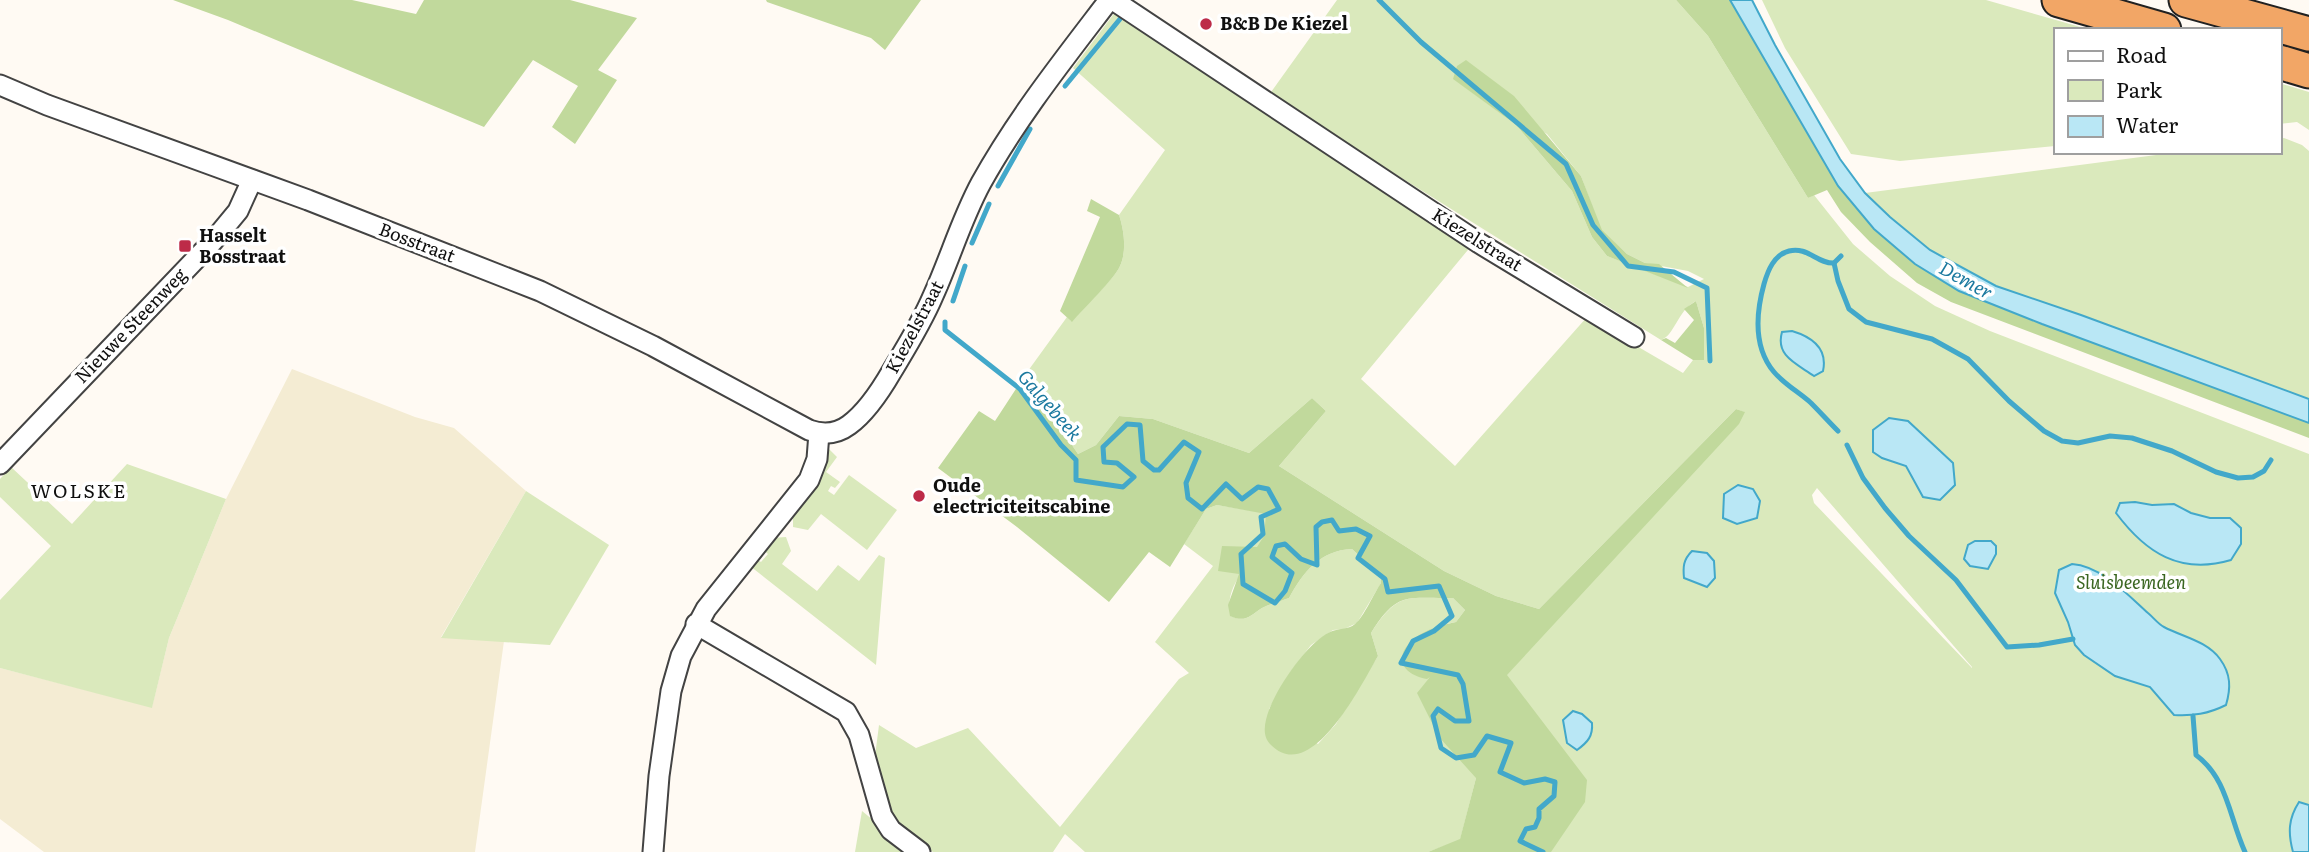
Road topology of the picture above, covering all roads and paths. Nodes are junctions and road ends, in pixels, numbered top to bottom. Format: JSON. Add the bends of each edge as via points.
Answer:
{"nodes":[{"id":1,"x":1111,"y":0,"type":"edge"},
{"id":2,"x":2059,"y":0,"type":"edge"},
{"id":3,"x":2186,"y":0,"type":"edge"},
{"id":4,"x":2157,"y":28,"type":"edge"},
{"id":5,"x":2309,"y":34,"type":"edge"},
{"id":6,"x":2281,"y":63,"type":"edge"},
{"id":7,"x":2309,"y":71,"type":"edge"},
{"id":8,"x":0,"y":85,"type":"edge"},
{"id":9,"x":252,"y":180,"type":"junction"},
{"id":10,"x":1634,"y":337,"type":"dead end"},
{"id":11,"x":820,"y":433,"type":"junction"},
{"id":12,"x":0,"y":464,"type":"edge"},
{"id":13,"x":696,"y":624,"type":"junction"},
{"id":14,"x":653,"y":852,"type":"edge"},
{"id":15,"x":920,"y":852,"type":"edge"}],
"edges":[{"from":1,"to":10,"type":"street","name":"Kiezelstraat","via":[[1479,243]]},
{"from":1,"to":11,"type":"street","name":"Kiezelstraat","via":[[1026,111],[981,183],[930,304],[884,385],[849,425]]},
{"from":2,"to":4,"type":"highway"},
{"from":3,"to":5,"type":"highway"},
{"from":6,"to":7,"type":"highway"},
{"from":8,"to":9,"type":"street","name":"Bosstraat"},
{"from":9,"to":11,"type":"street","name":"Bosstraat","via":[[540,291]]},
{"from":9,"to":12,"type":"street","name":"Nieuwe Steenweg","via":[[238,211],[214,240]]},
{"from":11,"to":13,"type":"street","via":[[809,480]]},
{"from":13,"to":14,"type":"street","via":[[671,691]]},
{"from":13,"to":15,"type":"street","via":[[846,712],[859,735],[881,816],[891,830]]}]}
